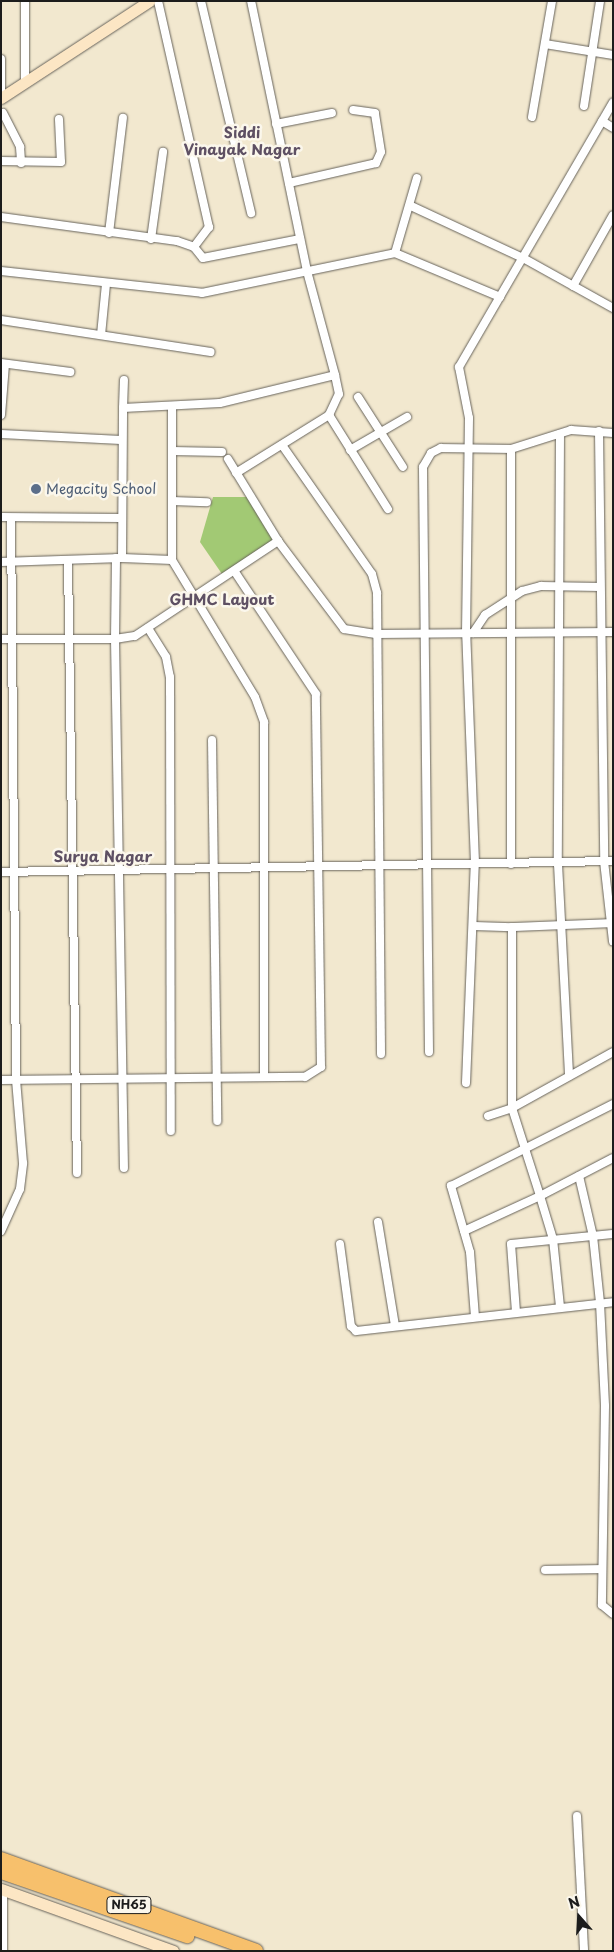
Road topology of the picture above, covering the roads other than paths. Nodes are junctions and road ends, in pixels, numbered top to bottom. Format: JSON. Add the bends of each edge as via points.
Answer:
{"nodes":[{"id":1,"x":25,"y":1,"type":"edge"},
{"id":2,"x":149,"y":1,"type":"edge"},
{"id":3,"x":158,"y":1,"type":"edge"},
{"id":4,"x":201,"y":1,"type":"edge"},
{"id":5,"x":251,"y":1,"type":"edge"},
{"id":6,"x":552,"y":1,"type":"edge"},
{"id":7,"x":600,"y":1,"type":"edge"},
{"id":8,"x":544,"y":44,"type":"junction"},
{"id":9,"x":590,"y":52,"type":"junction"},
{"id":10,"x":613,"y":55,"type":"edge"},
{"id":11,"x":1,"y":59,"type":"edge"},
{"id":12,"x":25,"y":82,"type":"junction"},
{"id":13,"x":1,"y":98,"type":"edge"},
{"id":14,"x":613,"y":102,"type":"edge"},
{"id":15,"x":584,"y":106,"type":"dead end"},
{"id":16,"x":352,"y":110,"type":"dead end"},
{"id":17,"x":3,"y":112,"type":"dead end"},
{"id":18,"x":332,"y":113,"type":"dead end"},
{"id":19,"x":532,"y":117,"type":"dead end"},
{"id":20,"x":123,"y":118,"type":"dead end"},
{"id":21,"x":58,"y":119,"type":"dead end"},
{"id":22,"x":602,"y":122,"type":"junction"},
{"id":23,"x":276,"y":124,"type":"junction"},
{"id":24,"x":613,"y":128,"type":"edge"},
{"id":25,"x":163,"y":152,"type":"dead end"},
{"id":26,"x":1,"y":161,"type":"edge"},
{"id":27,"x":21,"y":163,"type":"junction"},
{"id":28,"x":417,"y":178,"type":"dead end"},
{"id":29,"x":289,"y":184,"type":"junction"},
{"id":30,"x":411,"y":206,"type":"junction"},
{"id":31,"x":251,"y":213,"type":"dead end"},
{"id":32,"x":613,"y":215,"type":"edge"},
{"id":33,"x":1,"y":217,"type":"edge"},
{"id":34,"x":109,"y":234,"type":"junction"},
{"id":35,"x":152,"y":239,"type":"junction"},
{"id":36,"x":300,"y":239,"type":"junction"},
{"id":37,"x":194,"y":247,"type":"junction"},
{"id":38,"x":395,"y":253,"type":"junction"},
{"id":39,"x":523,"y":258,"type":"junction"},
{"id":40,"x":1,"y":271,"type":"edge"},
{"id":41,"x":307,"y":271,"type":"junction"},
{"id":42,"x":106,"y":284,"type":"junction"},
{"id":43,"x":573,"y":286,"type":"junction"},
{"id":44,"x":500,"y":297,"type":"junction"},
{"id":45,"x":613,"y":308,"type":"edge"},
{"id":46,"x":1,"y":320,"type":"edge"},
{"id":47,"x":101,"y":335,"type":"junction"},
{"id":48,"x":211,"y":352,"type":"dead end"},
{"id":49,"x":3,"y":364,"type":"edge"},
{"id":50,"x":70,"y":372,"type":"dead end"},
{"id":51,"x":335,"y":375,"type":"junction"},
{"id":52,"x":124,"y":380,"type":"dead end"},
{"id":53,"x":358,"y":397,"type":"dead end"},
{"id":54,"x":123,"y":408,"type":"junction"},
{"id":55,"x":172,"y":408,"type":"junction"},
{"id":56,"x":1,"y":415,"type":"edge"},
{"id":57,"x":328,"y":415,"type":"junction"},
{"id":58,"x":407,"y":417,"type":"dead end"},
{"id":59,"x":599,"y":431,"type":"junction"},
{"id":60,"x":381,"y":432,"type":"junction"},
{"id":61,"x":613,"y":433,"type":"edge"},
{"id":62,"x":1,"y":434,"type":"edge"},
{"id":63,"x":560,"y":434,"type":"junction"},
{"id":64,"x":121,"y":440,"type":"junction"},
{"id":65,"x":282,"y":445,"type":"junction"},
{"id":66,"x":466,"y":448,"type":"junction"},
{"id":67,"x":511,"y":449,"type":"junction"},
{"id":68,"x":350,"y":450,"type":"junction"},
{"id":69,"x":172,"y":451,"type":"junction"},
{"id":70,"x":222,"y":452,"type":"dead end"},
{"id":71,"x":228,"y":459,"type":"dead end"},
{"id":72,"x":403,"y":467,"type":"dead end"},
{"id":73,"x":236,"y":473,"type":"junction"},
{"id":74,"x":172,"y":501,"type":"junction"},
{"id":75,"x":207,"y":502,"type":"dead end"},
{"id":76,"x":388,"y":509,"type":"dead end"},
{"id":77,"x":1,"y":517,"type":"edge"},
{"id":78,"x":11,"y":518,"type":"junction"},
{"id":79,"x":121,"y":518,"type":"junction"},
{"id":80,"x":278,"y":541,"type":"junction"},
{"id":81,"x":119,"y":558,"type":"junction"},
{"id":82,"x":68,"y":560,"type":"junction"},
{"id":83,"x":172,"y":560,"type":"junction"},
{"id":84,"x":1,"y":562,"type":"edge"},
{"id":85,"x":11,"y":562,"type":"junction"},
{"id":86,"x":235,"y":572,"type":"junction"},
{"id":87,"x":558,"y":586,"type":"junction"},
{"id":88,"x":600,"y":586,"type":"junction"},
{"id":89,"x":192,"y":597,"type":"junction"},
{"id":90,"x":510,"y":597,"type":"junction"},
{"id":91,"x":148,"y":628,"type":"junction"},
{"id":92,"x":510,"y":632,"type":"junction"},
{"id":93,"x":557,"y":632,"type":"junction"},
{"id":94,"x":599,"y":632,"type":"junction"},
{"id":95,"x":613,"y":632,"type":"edge"},
{"id":96,"x":469,"y":633,"type":"junction"},
{"id":97,"x":376,"y":634,"type":"junction"},
{"id":98,"x":424,"y":634,"type":"junction"},
{"id":99,"x":1,"y":639,"type":"edge"},
{"id":100,"x":10,"y":639,"type":"junction"},
{"id":101,"x":115,"y":639,"type":"junction"},
{"id":102,"x":69,"y":640,"type":"junction"},
{"id":103,"x":212,"y":740,"type":"dead end"},
{"id":104,"x":604,"y":861,"type":"junction"},
{"id":105,"x":613,"y":861,"type":"edge"},
{"id":106,"x":476,"y":863,"type":"junction"},
{"id":107,"x":511,"y":864,"type":"junction"},
{"id":108,"x":558,"y":864,"type":"junction"},
{"id":109,"x":379,"y":867,"type":"junction"},
{"id":110,"x":427,"y":867,"type":"junction"},
{"id":111,"x":315,"y":868,"type":"junction"},
{"id":112,"x":167,"y":869,"type":"junction"},
{"id":113,"x":263,"y":869,"type":"junction"},
{"id":114,"x":214,"y":870,"type":"junction"},
{"id":115,"x":118,"y":871,"type":"junction"},
{"id":116,"x":1,"y":872,"type":"edge"},
{"id":117,"x":12,"y":872,"type":"junction"},
{"id":118,"x":72,"y":872,"type":"junction"},
{"id":119,"x":610,"y":923,"type":"junction"},
{"id":120,"x":563,"y":924,"type":"junction"},
{"id":121,"x":474,"y":926,"type":"junction"},
{"id":122,"x":512,"y":927,"type":"junction"},
{"id":123,"x":613,"y":941,"type":"edge"},
{"id":124,"x":429,"y":1052,"type":"dead end"},
{"id":125,"x":613,"y":1052,"type":"edge"},
{"id":126,"x":382,"y":1054,"type":"dead end"},
{"id":127,"x":264,"y":1074,"type":"junction"},
{"id":128,"x":216,"y":1075,"type":"junction"},
{"id":129,"x":172,"y":1076,"type":"junction"},
{"id":130,"x":569,"y":1076,"type":"junction"},
{"id":131,"x":122,"y":1077,"type":"junction"},
{"id":132,"x":75,"y":1078,"type":"junction"},
{"id":133,"x":16,"y":1079,"type":"junction"},
{"id":134,"x":1,"y":1080,"type":"edge"},
{"id":135,"x":466,"y":1082,"type":"dead end"},
{"id":136,"x":613,"y":1104,"type":"edge"},
{"id":137,"x":512,"y":1108,"type":"junction"},
{"id":138,"x":488,"y":1116,"type":"dead end"},
{"id":139,"x":217,"y":1121,"type":"dead end"},
{"id":140,"x":170,"y":1131,"type":"dead end"},
{"id":141,"x":522,"y":1150,"type":"junction"},
{"id":142,"x":613,"y":1158,"type":"edge"},
{"id":143,"x":124,"y":1168,"type":"dead end"},
{"id":144,"x":77,"y":1174,"type":"dead end"},
{"id":145,"x":579,"y":1176,"type":"junction"},
{"id":146,"x":540,"y":1196,"type":"junction"},
{"id":147,"x":378,"y":1222,"type":"dead end"},
{"id":148,"x":1,"y":1231,"type":"edge"},
{"id":149,"x":464,"y":1231,"type":"junction"},
{"id":150,"x":613,"y":1234,"type":"edge"},
{"id":151,"x":593,"y":1236,"type":"junction"},
{"id":152,"x":553,"y":1239,"type":"junction"},
{"id":153,"x":340,"y":1244,"type":"dead end"},
{"id":154,"x":613,"y":1302,"type":"edge"},
{"id":155,"x":600,"y":1303,"type":"junction"},
{"id":156,"x":560,"y":1307,"type":"junction"},
{"id":157,"x":516,"y":1312,"type":"junction"},
{"id":158,"x":475,"y":1316,"type":"junction"},
{"id":159,"x":395,"y":1326,"type":"junction"},
{"id":160,"x":609,"y":1406,"type":"edge"},
{"id":161,"x":609,"y":1518,"type":"edge"},
{"id":162,"x":601,"y":1569,"type":"junction"},
{"id":163,"x":545,"y":1570,"type":"dead end"},
{"id":164,"x":613,"y":1614,"type":"edge"},
{"id":165,"x":577,"y":1816,"type":"dead end"},
{"id":166,"x":1,"y":1859,"type":"edge"},
{"id":167,"x":1,"y":1872,"type":"edge"},
{"id":168,"x":2,"y":1890,"type":"edge"},
{"id":169,"x":3,"y":1951,"type":"edge"},
{"id":170,"x":173,"y":1951,"type":"edge"},
{"id":171,"x":232,"y":1951,"type":"edge"},
{"id":172,"x":256,"y":1951,"type":"edge"},
{"id":173,"x":584,"y":1951,"type":"edge"}],
"edges":[{"from":1,"to":12,"type":"street"},
{"from":2,"to":12,"type":"street"},
{"from":3,"to":37,"type":"street","via":[[209,227]]},
{"from":4,"to":31,"type":"street"},
{"from":5,"to":23,"type":"street"},
{"from":6,"to":8,"type":"street"},
{"from":7,"to":9,"type":"street"},
{"from":8,"to":9,"type":"street"},
{"from":8,"to":19,"type":"street"},
{"from":9,"to":10,"type":"street"},
{"from":9,"to":15,"type":"street"},
{"from":11,"to":13,"type":"street"},
{"from":12,"to":13,"type":"street"},
{"from":14,"to":22,"type":"street"},
{"from":16,"to":29,"type":"street","via":[[375,113],[382,152],[376,163]]},
{"from":17,"to":27,"type":"street","via":[[20,147]]},
{"from":18,"to":23,"type":"street"},
{"from":20,"to":34,"type":"street"},
{"from":21,"to":27,"type":"street","via":[[61,162]]},
{"from":22,"to":24,"type":"street"},
{"from":22,"to":39,"type":"street"},
{"from":23,"to":29,"type":"street"},
{"from":25,"to":35,"type":"street"},
{"from":26,"to":27,"type":"street"},
{"from":28,"to":30,"type":"street"},
{"from":29,"to":36,"type":"street"},
{"from":30,"to":38,"type":"street"},
{"from":30,"to":39,"type":"street"},
{"from":32,"to":43,"type":"street"},
{"from":33,"to":34,"type":"street"},
{"from":34,"to":35,"type":"street"},
{"from":35,"to":37,"type":"street"},
{"from":36,"to":37,"type":"street","via":[[203,258]]},
{"from":36,"to":41,"type":"street"},
{"from":38,"to":41,"type":"street"},
{"from":38,"to":44,"type":"street"},
{"from":39,"to":43,"type":"street"},
{"from":39,"to":44,"type":"street"},
{"from":40,"to":42,"type":"street"},
{"from":41,"to":42,"type":"street","via":[[202,293]]},
{"from":41,"to":51,"type":"street"},
{"from":42,"to":47,"type":"street"},
{"from":43,"to":45,"type":"street"},
{"from":44,"to":66,"type":"street","via":[[462,355],[459,367],[469,418]]},
{"from":46,"to":47,"type":"street"},
{"from":47,"to":48,"type":"street"},
{"from":49,"to":50,"type":"street"},
{"from":49,"to":56,"type":"street"},
{"from":51,"to":55,"type":"street","via":[[220,403]]},
{"from":51,"to":57,"type":"street","via":[[339,394]]},
{"from":52,"to":54,"type":"street"},
{"from":53,"to":60,"type":"street"},
{"from":54,"to":55,"type":"street"},
{"from":54,"to":64,"type":"street"},
{"from":55,"to":69,"type":"street"},
{"from":57,"to":65,"type":"street"},
{"from":57,"to":68,"type":"street"},
{"from":58,"to":60,"type":"street"},
{"from":59,"to":61,"type":"street"},
{"from":59,"to":63,"type":"street"},
{"from":59,"to":88,"type":"street"},
{"from":60,"to":68,"type":"street"},
{"from":60,"to":72,"type":"street"},
{"from":62,"to":64,"type":"street"},
{"from":63,"to":67,"type":"street"},
{"from":63,"to":87,"type":"street"},
{"from":64,"to":79,"type":"street"},
{"from":65,"to":73,"type":"street"},
{"from":65,"to":97,"type":"street","via":[[372,574]]},
{"from":66,"to":67,"type":"street"},
{"from":66,"to":96,"type":"street"},
{"from":66,"to":98,"type":"street","via":[[441,448],[432,453],[423,467]]},
{"from":67,"to":90,"type":"street"},
{"from":68,"to":76,"type":"street"},
{"from":69,"to":70,"type":"street"},
{"from":69,"to":74,"type":"street"},
{"from":71,"to":73,"type":"street"},
{"from":73,"to":80,"type":"street"},
{"from":74,"to":75,"type":"street"},
{"from":74,"to":83,"type":"street"},
{"from":77,"to":78,"type":"street"},
{"from":78,"to":79,"type":"street"},
{"from":78,"to":85,"type":"street"},
{"from":79,"to":81,"type":"street"},
{"from":80,"to":86,"type":"street"},
{"from":80,"to":97,"type":"street","via":[[337,623],[354,633]]},
{"from":81,"to":82,"type":"street"},
{"from":81,"to":83,"type":"street"},
{"from":81,"to":101,"type":"street"},
{"from":82,"to":85,"type":"street"},
{"from":82,"to":102,"type":"street"},
{"from":83,"to":89,"type":"street"},
{"from":84,"to":85,"type":"street"},
{"from":85,"to":100,"type":"street"},
{"from":86,"to":89,"type":"street"},
{"from":86,"to":111,"type":"street","via":[[316,694]]},
{"from":87,"to":88,"type":"street"},
{"from":87,"to":90,"type":"street"},
{"from":87,"to":93,"type":"street"},
{"from":88,"to":94,"type":"street"},
{"from":89,"to":91,"type":"street"},
{"from":89,"to":113,"type":"street","via":[[262,713]]},
{"from":90,"to":92,"type":"street"},
{"from":90,"to":96,"type":"street","via":[[475,624]]},
{"from":91,"to":101,"type":"street"},
{"from":91,"to":112,"type":"street","via":[[169,667]]},
{"from":92,"to":93,"type":"street"},
{"from":92,"to":96,"type":"street"},
{"from":92,"to":107,"type":"street"},
{"from":93,"to":94,"type":"street"},
{"from":93,"to":108,"type":"street"},
{"from":94,"to":95,"type":"street"},
{"from":94,"to":104,"type":"street"},
{"from":96,"to":98,"type":"street"},
{"from":96,"to":106,"type":"street"},
{"from":97,"to":98,"type":"street"},
{"from":97,"to":109,"type":"street"},
{"from":98,"to":110,"type":"street"},
{"from":99,"to":100,"type":"street"},
{"from":100,"to":102,"type":"street"},
{"from":100,"to":117,"type":"street"},
{"from":101,"to":102,"type":"street"},
{"from":101,"to":115,"type":"street"},
{"from":102,"to":118,"type":"street"},
{"from":103,"to":114,"type":"street"},
{"from":104,"to":105,"type":"street"},
{"from":104,"to":108,"type":"street"},
{"from":104,"to":119,"type":"street"},
{"from":106,"to":107,"type":"street"},
{"from":106,"to":110,"type":"street"},
{"from":106,"to":121,"type":"street"},
{"from":107,"to":108,"type":"street"},
{"from":108,"to":120,"type":"street"},
{"from":109,"to":110,"type":"street"},
{"from":109,"to":111,"type":"street"},
{"from":109,"to":126,"type":"street"},
{"from":110,"to":124,"type":"street"},
{"from":111,"to":113,"type":"street"},
{"from":111,"to":127,"type":"street","via":[[321,1068],[310,1077]]},
{"from":112,"to":114,"type":"street"},
{"from":112,"to":115,"type":"street"},
{"from":112,"to":129,"type":"street"},
{"from":113,"to":114,"type":"street"},
{"from":113,"to":127,"type":"street"},
{"from":114,"to":128,"type":"street"},
{"from":115,"to":118,"type":"street"},
{"from":115,"to":131,"type":"street"},
{"from":116,"to":117,"type":"street"},
{"from":117,"to":118,"type":"street"},
{"from":117,"to":133,"type":"street"},
{"from":118,"to":132,"type":"street"},
{"from":119,"to":120,"type":"street"},
{"from":119,"to":123,"type":"street"},
{"from":120,"to":122,"type":"street"},
{"from":120,"to":130,"type":"street"},
{"from":121,"to":122,"type":"street"},
{"from":121,"to":135,"type":"street"},
{"from":122,"to":137,"type":"street"},
{"from":125,"to":130,"type":"street"},
{"from":127,"to":128,"type":"street"},
{"from":128,"to":129,"type":"street"},
{"from":128,"to":139,"type":"street"},
{"from":129,"to":131,"type":"street"},
{"from":129,"to":140,"type":"street"},
{"from":130,"to":137,"type":"street"},
{"from":131,"to":132,"type":"street"},
{"from":131,"to":143,"type":"street"},
{"from":132,"to":133,"type":"street"},
{"from":132,"to":144,"type":"street"},
{"from":133,"to":134,"type":"street"},
{"from":133,"to":148,"type":"street","via":[[22,1177]]},
{"from":136,"to":141,"type":"street"},
{"from":137,"to":138,"type":"street"},
{"from":137,"to":141,"type":"street"},
{"from":141,"to":146,"type":"street"},
{"from":141,"to":149,"type":"street","via":[[451,1186]]},
{"from":142,"to":145,"type":"street"},
{"from":145,"to":146,"type":"street"},
{"from":145,"to":151,"type":"street"},
{"from":146,"to":149,"type":"street"},
{"from":146,"to":152,"type":"street"},
{"from":147,"to":159,"type":"street"},
{"from":149,"to":158,"type":"street"},
{"from":150,"to":151,"type":"street"},
{"from":151,"to":152,"type":"street"},
{"from":151,"to":155,"type":"street"},
{"from":152,"to":156,"type":"street"},
{"from":152,"to":157,"type":"street","via":[[511,1244]]},
{"from":153,"to":159,"type":"street","via":[[353,1330]]},
{"from":154,"to":155,"type":"street"},
{"from":155,"to":156,"type":"street"},
{"from":155,"to":160,"type":"street"},
{"from":156,"to":157,"type":"street"},
{"from":157,"to":158,"type":"street"},
{"from":158,"to":159,"type":"street"},
{"from":160,"to":161,"type":"street"},
{"from":161,"to":162,"type":"street"},
{"from":162,"to":163,"type":"street"},
{"from":162,"to":164,"type":"street","via":[[602,1605]]},
{"from":165,"to":173,"type":"street"},
{"from":166,"to":172,"type":"highway","number":"NH65"},
{"from":167,"to":171,"type":"highway","number":"NH65"},
{"from":168,"to":169,"type":"street"},
{"from":168,"to":170,"type":"street"}]}
